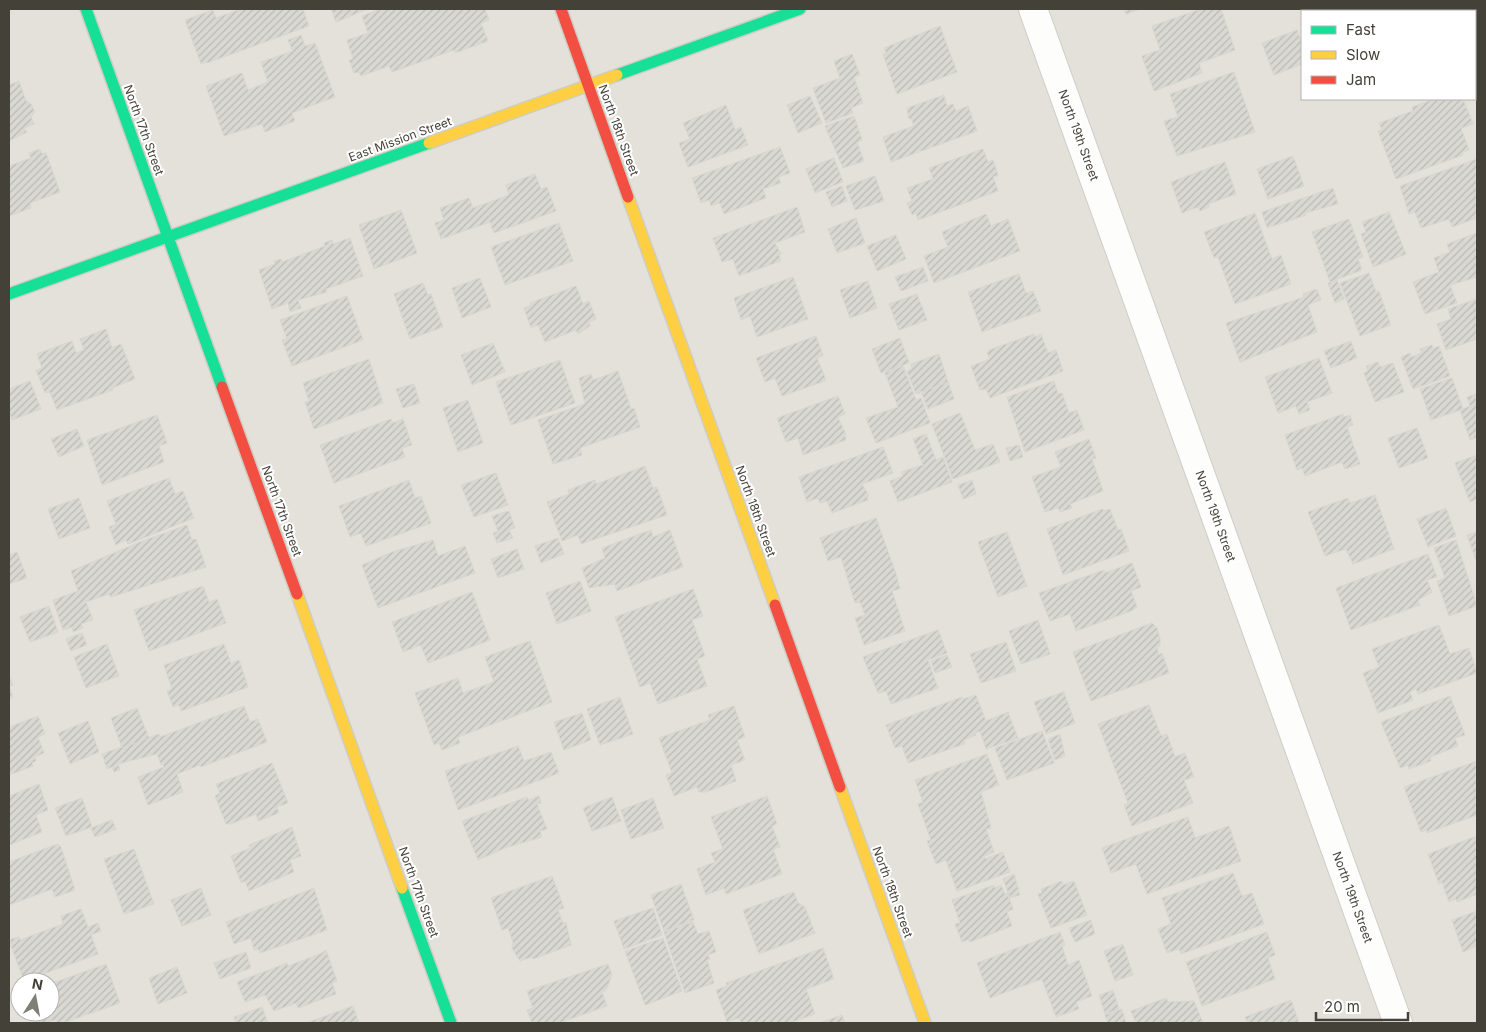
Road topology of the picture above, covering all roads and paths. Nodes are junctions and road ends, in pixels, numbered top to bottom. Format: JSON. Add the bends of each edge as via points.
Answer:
{"nodes":[{"id":1,"x":86,"y":9,"type":"edge"},
{"id":2,"x":561,"y":9,"type":"edge"},
{"id":3,"x":800,"y":9,"type":"edge"},
{"id":4,"x":1033,"y":9,"type":"edge"},
{"id":5,"x":589,"y":86,"type":"junction"},
{"id":6,"x":168,"y":236,"type":"junction"},
{"id":7,"x":9,"y":294,"type":"edge"},
{"id":8,"x":451,"y":1023,"type":"edge"},
{"id":9,"x":925,"y":1023,"type":"edge"},
{"id":10,"x":1398,"y":1023,"type":"edge"}],
"edges":[{"from":1,"to":6,"type":"street","name":"North 17th Street"},
{"from":2,"to":5,"type":"street","name":"North 18th Street"},
{"from":3,"to":5,"type":"street","name":"East Mission Street"},
{"from":4,"to":10,"type":"street","name":"North 19th Street"},
{"from":5,"to":6,"type":"street","name":"East Mission Street"},
{"from":5,"to":9,"type":"street","name":"North 18th Street"},
{"from":6,"to":7,"type":"street","name":"East Mission Street"},
{"from":6,"to":8,"type":"street","name":"North 17th Street"}]}
